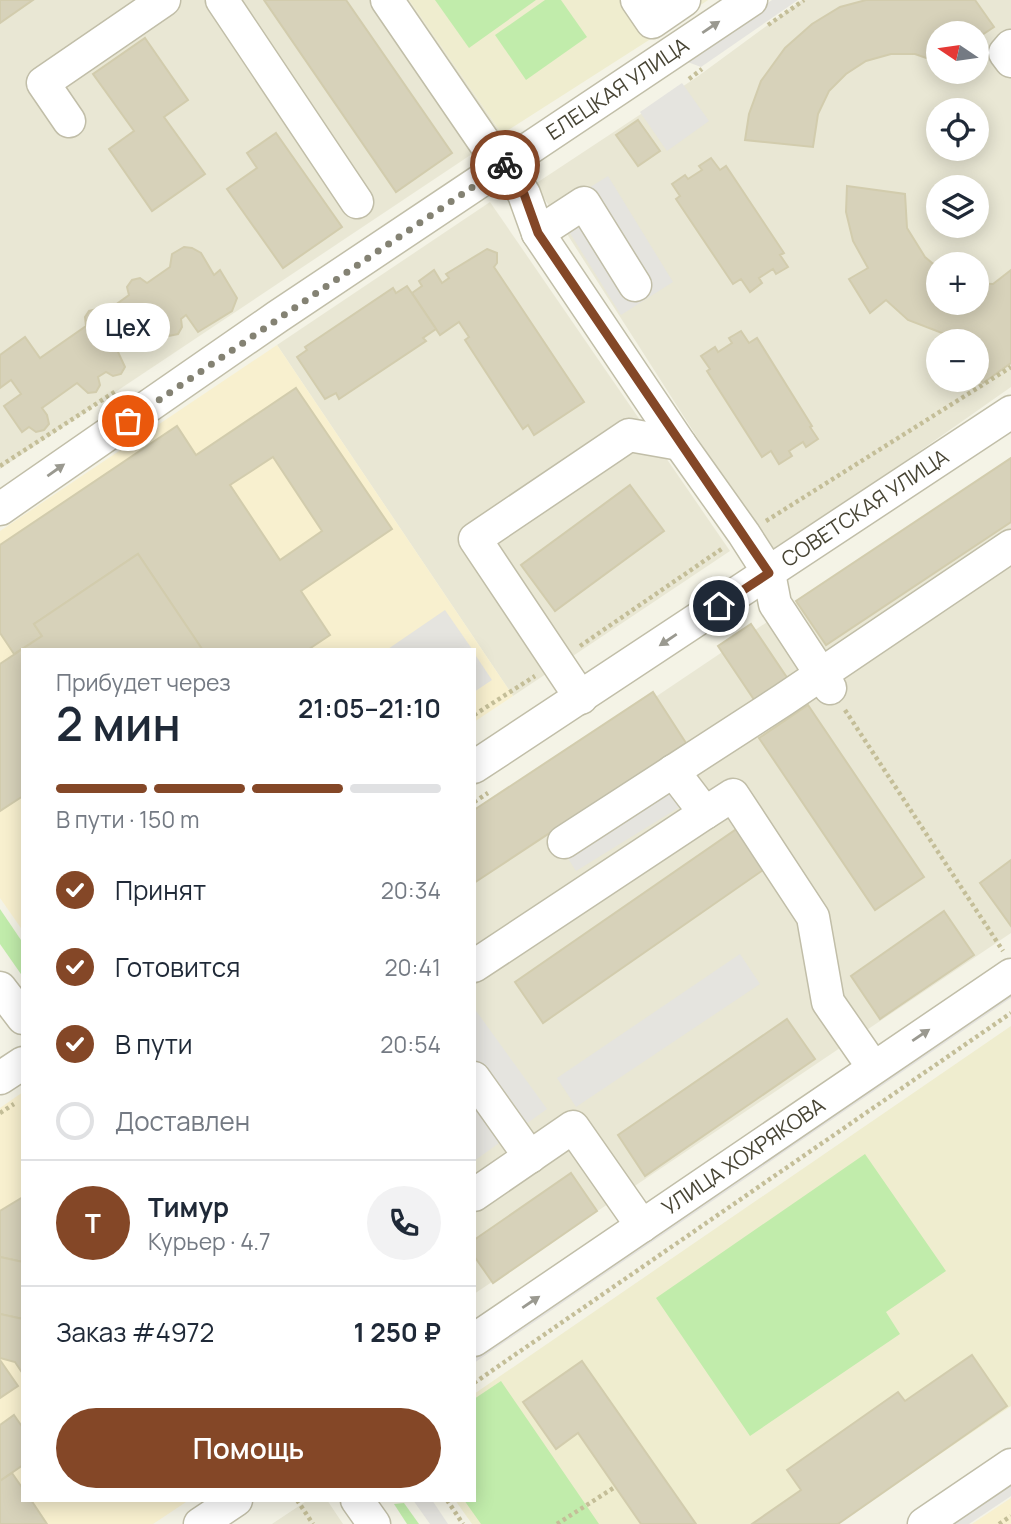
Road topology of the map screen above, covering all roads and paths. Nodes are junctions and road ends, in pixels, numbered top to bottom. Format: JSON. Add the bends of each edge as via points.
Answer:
{"nodes":[{"id":1,"x":164,"y":0,"type":"edge"},
{"id":2,"x":222,"y":0,"type":"edge"},
{"id":3,"x":387,"y":0,"type":"edge"},
{"id":4,"x":637,"y":0,"type":"edge"},
{"id":5,"x":684,"y":0,"type":"edge"},
{"id":6,"x":751,"y":0,"type":"edge"},
{"id":7,"x":1011,"y":46,"type":"edge"},
{"id":8,"x":1011,"y":61,"type":"edge"},
{"id":9,"x":69,"y":121,"type":"dead end"},
{"id":10,"x":505,"y":164,"type":"junction"},
{"id":11,"x":357,"y":202,"type":"dead end"},
{"id":12,"x":538,"y":233,"type":"junction"},
{"id":13,"x":635,"y":285,"type":"dead end"},
{"id":14,"x":1011,"y":412,"type":"edge"},
{"id":15,"x":680,"y":444,"type":"junction"},
{"id":16,"x":0,"y":509,"type":"edge"},
{"id":17,"x":1011,"y":546,"type":"edge"},
{"id":18,"x":769,"y":573,"type":"junction"},
{"id":19,"x":825,"y":681,"type":"junction"},
{"id":20,"x":581,"y":698,"type":"junction"},
{"id":21,"x":476,"y":766,"type":"edge"},
{"id":22,"x":673,"y":771,"type":"junction"},
{"id":23,"x":705,"y":813,"type":"junction"},
{"id":24,"x":564,"y":842,"type":"dead end"},
{"id":25,"x":1007,"y":963,"type":"edge"},
{"id":26,"x":476,"y":966,"type":"edge"},
{"id":27,"x":0,"y":988,"type":"edge"},
{"id":28,"x":1011,"y":1013,"type":"edge"},
{"id":29,"x":21,"y":1015,"type":"edge"},
{"id":30,"x":21,"y":1064,"type":"edge"},
{"id":31,"x":873,"y":1067,"type":"junction"},
{"id":32,"x":0,"y":1078,"type":"edge"},
{"id":33,"x":476,"y":1081,"type":"edge"},
{"id":34,"x":530,"y":1157,"type":"junction"},
{"id":35,"x":476,"y":1194,"type":"edge"},
{"id":36,"x":642,"y":1226,"type":"junction"},
{"id":37,"x":477,"y":1331,"type":"edge"},
{"id":38,"x":476,"y":1382,"type":"edge"},
{"id":39,"x":1011,"y":1465,"type":"edge"},
{"id":40,"x":615,"y":1487,"type":"dead end"},
{"id":41,"x":233,"y":1502,"type":"edge"},
{"id":42,"x":298,"y":1502,"type":"edge"},
{"id":43,"x":358,"y":1502,"type":"edge"},
{"id":44,"x":448,"y":1502,"type":"edge"},
{"id":45,"x":1011,"y":1516,"type":"edge"},
{"id":46,"x":200,"y":1524,"type":"edge"},
{"id":47,"x":313,"y":1524,"type":"edge"},
{"id":48,"x":374,"y":1524,"type":"edge"},
{"id":49,"x":463,"y":1524,"type":"edge"},
{"id":50,"x":557,"y":1524,"type":"edge"},
{"id":51,"x":924,"y":1524,"type":"edge"},
{"id":52,"x":999,"y":1524,"type":"edge"}],
"edges":[{"from":1,"to":9,"type":"street","via":[[43,83]]},
{"from":2,"to":11,"type":"street"},
{"from":3,"to":10,"type":"street","via":[[489,149]]},
{"from":4,"to":5,"type":"street","via":[[652,22]]},
{"from":10,"to":6,"type":"street","name":"ЕЛЕЦКАЯ УЛИЦА","one_way":true},
{"from":7,"to":8,"type":"street","via":[[1005,53]]},
{"from":10,"to":12,"type":"street","via":[[524,194]]},
{"from":16,"to":10,"type":"street","name":"ЕЛЕЦКАЯ УЛИЦА","one_way":true},
{"from":12,"to":13,"type":"street","via":[[584,203]]},
{"from":12,"to":15,"type":"street"},
{"from":14,"to":18,"type":"street","name":"СОВЕТСКАЯ УЛИЦА"},
{"from":15,"to":18,"type":"street"},
{"from":15,"to":20,"type":"street","via":[[629,435],[475,539]]},
{"from":17,"to":19,"type":"street"},
{"from":18,"to":19,"type":"street","via":[[775,604]]},
{"from":18,"to":20,"type":"street","name":"СОВЕТСКАЯ УЛИЦА","one_way":true},
{"from":19,"to":22,"type":"street"},
{"from":19,"to":25,"type":"path"},
{"from":20,"to":21,"type":"street","name":"СОВЕТСКАЯ УЛИЦА"},
{"from":22,"to":23,"type":"street"},
{"from":22,"to":24,"type":"street"},
{"from":23,"to":26,"type":"street"},
{"from":23,"to":31,"type":"street","via":[[733,795],[813,917],[828,1002]]},
{"from":31,"to":25,"type":"street","name":"УЛИЦА ХОХРЯКОВА","one_way":true},
{"from":27,"to":29,"type":"street"},
{"from":28,"to":38,"type":"path"},
{"from":30,"to":32,"type":"street"},
{"from":31,"to":36,"type":"street","name":"УЛИЦА ХОХРЯКОВА"},
{"from":33,"to":34,"type":"street"},
{"from":34,"to":35,"type":"street"},
{"from":34,"to":36,"type":"street","via":[[573,1127]]},
{"from":37,"to":36,"type":"street","name":"УЛИЦА ХОХРЯКОВА","one_way":true},
{"from":39,"to":51,"type":"street"},
{"from":40,"to":50,"type":"path"},
{"from":41,"to":46,"type":"street"},
{"from":42,"to":47,"type":"path"},
{"from":43,"to":48,"type":"street"},
{"from":44,"to":49,"type":"path"},
{"from":45,"to":52,"type":"path"}]}
